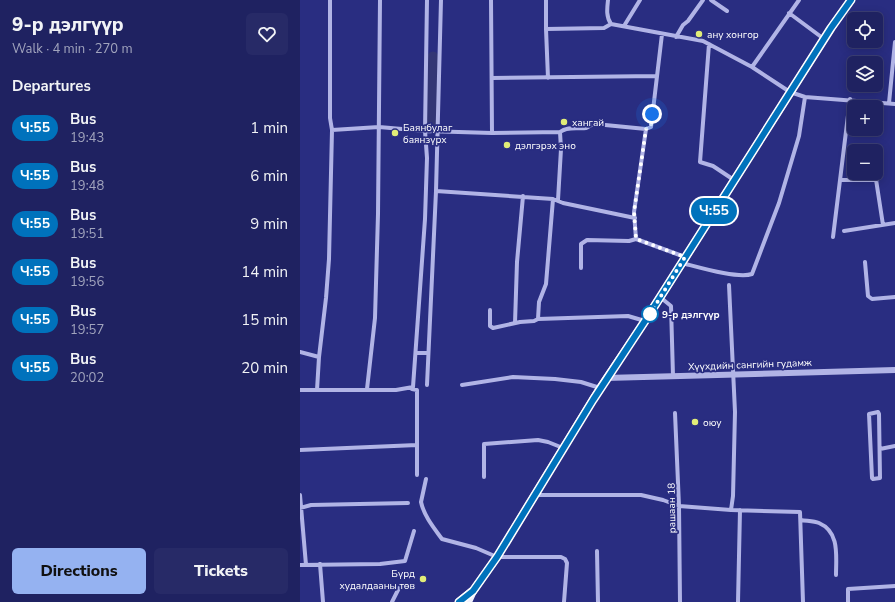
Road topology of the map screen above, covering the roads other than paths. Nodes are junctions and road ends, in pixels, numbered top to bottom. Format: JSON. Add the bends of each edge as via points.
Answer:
{"nodes":[{"id":1,"x":330,"y":0,"type":"edge"},
{"id":2,"x":380,"y":0,"type":"edge"},
{"id":3,"x":427,"y":0,"type":"edge"},
{"id":4,"x":441,"y":0,"type":"edge"},
{"id":5,"x":491,"y":0,"type":"edge"},
{"id":6,"x":546,"y":0,"type":"edge"},
{"id":7,"x":608,"y":0,"type":"edge"},
{"id":8,"x":640,"y":0,"type":"edge"},
{"id":9,"x":703,"y":0,"type":"edge"},
{"id":10,"x":711,"y":0,"type":"edge"},
{"id":11,"x":798,"y":0,"type":"edge"},
{"id":12,"x":851,"y":0,"type":"edge"},
{"id":13,"x":727,"y":11,"type":"dead end"},
{"id":14,"x":789,"y":13,"type":"junction"},
{"id":15,"x":611,"y":24,"type":"junction"},
{"id":16,"x":624,"y":26,"type":"junction"},
{"id":17,"x":546,"y":29,"type":"junction"},
{"id":18,"x":662,"y":34,"type":"junction"},
{"id":19,"x":676,"y":37,"type":"junction"},
{"id":20,"x":824,"y":39,"type":"junction"},
{"id":21,"x":895,"y":42,"type":"edge"},
{"id":22,"x":709,"y":44,"type":"junction"},
{"id":23,"x":752,"y":67,"type":"junction"},
{"id":24,"x":657,"y":76,"type":"junction"},
{"id":25,"x":492,"y":78,"type":"junction"},
{"id":26,"x":548,"y":78,"type":"junction"},
{"id":27,"x":790,"y":92,"type":"junction"},
{"id":28,"x":805,"y":96,"type":"junction"},
{"id":29,"x":850,"y":100,"type":"edge"},
{"id":30,"x":883,"y":103,"type":"edge"},
{"id":31,"x":889,"y":103,"type":"junction"},
{"id":32,"x":895,"y":104,"type":"edge"},
{"id":33,"x":847,"y":124,"type":"edge"},
{"id":34,"x":379,"y":127,"type":"junction"},
{"id":35,"x":646,"y":129,"type":"junction"},
{"id":36,"x":332,"y":130,"type":"junction"},
{"id":37,"x":425,"y":131,"type":"junction"},
{"id":38,"x":437,"y":131,"type":"junction"},
{"id":39,"x":492,"y":132,"type":"junction"},
{"id":40,"x":560,"y":132,"type":"junction"},
{"id":41,"x":734,"y":180,"type":"junction"},
{"id":42,"x":840,"y":180,"type":"junction"},
{"id":43,"x":847,"y":180,"type":"edge"},
{"id":44,"x":876,"y":180,"type":"edge"},
{"id":45,"x":436,"y":191,"type":"junction"},
{"id":46,"x":523,"y":196,"type":"junction"},
{"id":47,"x":556,"y":200,"type":"junction"},
{"id":48,"x":634,"y":218,"type":"junction"},
{"id":49,"x":895,"y":223,"type":"edge"},
{"id":50,"x":883,"y":225,"type":"junction"},
{"id":51,"x":844,"y":231,"type":"dead end"},
{"id":52,"x":833,"y":237,"type":"dead end"},
{"id":53,"x":636,"y":239,"type":"junction"},
{"id":54,"x":683,"y":260,"type":"junction"},
{"id":55,"x":865,"y":262,"type":"dead end"},
{"id":56,"x":581,"y":268,"type":"dead end"},
{"id":57,"x":729,"y":285,"type":"dead end"},
{"id":58,"x":660,"y":297,"type":"junction"},
{"id":59,"x":895,"y":297,"type":"edge"},
{"id":60,"x":490,"y":310,"type":"dead end"},
{"id":61,"x":538,"y":319,"type":"junction"},
{"id":62,"x":645,"y":321,"type":"junction"},
{"id":63,"x":515,"y":323,"type":"junction"},
{"id":64,"x":300,"y":352,"type":"edge"},
{"id":65,"x":428,"y":352,"type":"junction"},
{"id":66,"x":416,"y":353,"type":"junction"},
{"id":67,"x":319,"y":357,"type":"junction"},
{"id":68,"x":895,"y":370,"type":"edge"},
{"id":69,"x":734,"y":374,"type":"junction"},
{"id":70,"x":673,"y":376,"type":"junction"},
{"id":71,"x":606,"y":378,"type":"junction"},
{"id":72,"x":427,"y":385,"type":"dead end"},
{"id":73,"x":462,"y":385,"type":"dead end"},
{"id":74,"x":411,"y":388,"type":"junction"},
{"id":75,"x":600,"y":388,"type":"junction"},
{"id":76,"x":367,"y":389,"type":"junction"},
{"id":77,"x":300,"y":390,"type":"edge"},
{"id":78,"x":317,"y":390,"type":"junction"},
{"id":79,"x":675,"y":413,"type":"dead end"},
{"id":80,"x":416,"y":445,"type":"junction"},
{"id":81,"x":895,"y":446,"type":"edge"},
{"id":82,"x":563,"y":448,"type":"junction"},
{"id":83,"x":880,"y":449,"type":"junction"},
{"id":84,"x":300,"y":450,"type":"edge"},
{"id":85,"x":417,"y":475,"type":"dead end"},
{"id":86,"x":484,"y":477,"type":"dead end"},
{"id":87,"x":426,"y":479,"type":"dead end"},
{"id":88,"x":300,"y":494,"type":"edge"},
{"id":89,"x":536,"y":494,"type":"junction"},
{"id":90,"x":408,"y":503,"type":"dead end"},
{"id":91,"x":679,"y":506,"type":"junction"},
{"id":92,"x":301,"y":508,"type":"edge"},
{"id":93,"x":731,"y":510,"type":"junction"},
{"id":94,"x":740,"y":510,"type":"junction"},
{"id":95,"x":801,"y":520,"type":"junction"},
{"id":96,"x":414,"y":531,"type":"dead end"},
{"id":97,"x":597,"y":551,"type":"dead end"},
{"id":98,"x":497,"y":557,"type":"junction"},
{"id":99,"x":320,"y":564,"type":"junction"},
{"id":100,"x":300,"y":565,"type":"edge"},
{"id":101,"x":306,"y":565,"type":"junction"},
{"id":102,"x":836,"y":575,"type":"dead end"},
{"id":103,"x":895,"y":586,"type":"edge"},
{"id":104,"x":399,"y":588,"type":"dead end"},
{"id":105,"x":473,"y":591,"type":"junction"},
{"id":106,"x":323,"y":602,"type":"edge"},
{"id":107,"x":392,"y":602,"type":"edge"},
{"id":108,"x":458,"y":602,"type":"edge"},
{"id":109,"x":468,"y":602,"type":"edge"},
{"id":110,"x":564,"y":602,"type":"edge"},
{"id":111,"x":598,"y":602,"type":"edge"},
{"id":112,"x":680,"y":602,"type":"edge"},
{"id":113,"x":738,"y":602,"type":"edge"},
{"id":114,"x":803,"y":602,"type":"edge"},
{"id":115,"x":848,"y":602,"type":"edge"}],
"edges":[{"from":1,"to":36,"type":"street"},
{"from":2,"to":34,"type":"street"},
{"from":3,"to":37,"type":"street"},
{"from":4,"to":38,"type":"street"},
{"from":5,"to":25,"type":"street"},
{"from":6,"to":17,"type":"street"},
{"from":7,"to":15,"type":"street","via":[[607,15]]},
{"from":8,"to":16,"type":"street"},
{"from":9,"to":19,"type":"street"},
{"from":10,"to":13,"type":"street"},
{"from":11,"to":14,"type":"street"},
{"from":12,"to":20,"type":"main road"},
{"from":14,"to":20,"type":"street"},
{"from":14,"to":23,"type":"street"},
{"from":15,"to":16,"type":"street"},
{"from":15,"to":17,"type":"street","via":[[604,28]]},
{"from":16,"to":18,"type":"street"},
{"from":17,"to":26,"type":"street"},
{"from":18,"to":19,"type":"street"},
{"from":18,"to":24,"type":"street"},
{"from":19,"to":22,"type":"street"},
{"from":20,"to":27,"type":"main road"},
{"from":21,"to":31,"type":"street"},
{"from":22,"to":23,"type":"street"},
{"from":22,"to":41,"type":"street","via":[[700,162],[713,166]]},
{"from":23,"to":27,"type":"street"},
{"from":24,"to":26,"type":"street"},
{"from":24,"to":35,"type":"street","via":[[651,126]]},
{"from":25,"to":26,"type":"street"},
{"from":25,"to":39,"type":"street"},
{"from":27,"to":28,"type":"street"},
{"from":27,"to":41,"type":"main road"},
{"from":28,"to":29,"type":"street"},
{"from":28,"to":54,"type":"street","via":[[798,136],[779,203],[752,274],[730,274]]},
{"from":30,"to":31,"type":"street"},
{"from":31,"to":32,"type":"street"},
{"from":33,"to":42,"type":"street"},
{"from":34,"to":36,"type":"street"},
{"from":34,"to":37,"type":"street"},
{"from":34,"to":76,"type":"street","via":[[375,318]]},
{"from":35,"to":40,"type":"street","via":[[591,124],[587,128],[566,129]]},
{"from":35,"to":48,"type":"street"},
{"from":36,"to":67,"type":"street","via":[[329,258]]},
{"from":37,"to":38,"type":"street"},
{"from":37,"to":66,"type":"street","via":[[425,219]]},
{"from":38,"to":39,"type":"street"},
{"from":38,"to":45,"type":"street"},
{"from":39,"to":40,"type":"street"},
{"from":40,"to":47,"type":"street"},
{"from":41,"to":54,"type":"main road"},
{"from":42,"to":43,"type":"street"},
{"from":42,"to":52,"type":"street"},
{"from":44,"to":50,"type":"street"},
{"from":45,"to":46,"type":"street"},
{"from":45,"to":65,"type":"street"},
{"from":46,"to":47,"type":"street"},
{"from":46,"to":63,"type":"street"},
{"from":47,"to":48,"type":"street"},
{"from":47,"to":61,"type":"street","via":[[546,284]]},
{"from":48,"to":53,"type":"street"},
{"from":49,"to":50,"type":"street"},
{"from":50,"to":51,"type":"street"},
{"from":53,"to":54,"type":"street"},
{"from":53,"to":56,"type":"street","via":[[587,240],[581,244]]},
{"from":54,"to":58,"type":"main road"},
{"from":55,"to":59,"type":"street","via":[[868,296],[872,299]]},
{"from":57,"to":69,"type":"street"},
{"from":58,"to":62,"type":"main road"},
{"from":58,"to":70,"type":"street","via":[[671,306]]},
{"from":60,"to":63,"type":"street","via":[[491,328]]},
{"from":61,"to":62,"type":"street","via":[[628,316]]},
{"from":61,"to":63,"type":"street"},
{"from":62,"to":71,"type":"main road"},
{"from":64,"to":67,"type":"street"},
{"from":65,"to":66,"type":"street"},
{"from":65,"to":72,"type":"street"},
{"from":66,"to":74,"type":"street","via":[[414,384]]},
{"from":67,"to":78,"type":"street"},
{"from":68,"to":69,"type":"street","name":"Хүүхдийн сангийн гудамж"},
{"from":69,"to":70,"type":"street","name":"Хүүхдийн сангийн гудамж"},
{"from":69,"to":93,"type":"street","via":[[735,452],[734,496]]},
{"from":70,"to":71,"type":"street","name":"Хүүхдийн сангийн гудамж"},
{"from":71,"to":75,"type":"main road"},
{"from":73,"to":75,"type":"street","via":[[513,377],[581,382]]},
{"from":74,"to":76,"type":"street"},
{"from":74,"to":80,"type":"street","via":[[416,390]]},
{"from":75,"to":82,"type":"main road"},
{"from":76,"to":78,"type":"street"},
{"from":77,"to":78,"type":"street"},
{"from":79,"to":91,"type":"street","name":"рашаан 18"},
{"from":80,"to":84,"type":"street"},
{"from":80,"to":85,"type":"street"},
{"from":81,"to":83,"type":"street"},
{"from":82,"to":86,"type":"street","via":[[538,440],[484,444]]},
{"from":82,"to":89,"type":"main road"},
{"from":83,"to":83,"type":"street","via":[[879,414],[871,413],[869,414],[873,479],[880,478]]},
{"from":87,"to":98,"type":"street","via":[[422,506],[442,539],[476,548]]},
{"from":88,"to":92,"type":"street"},
{"from":89,"to":91,"type":"street","via":[[641,495]]},
{"from":89,"to":98,"type":"main road"},
{"from":90,"to":92,"type":"street","via":[[311,505]]},
{"from":91,"to":93,"type":"street"},
{"from":91,"to":112,"type":"street","name":"рашаан 18"},
{"from":92,"to":101,"type":"street"},
{"from":93,"to":94,"type":"street"},
{"from":94,"to":95,"type":"street","via":[[800,512]]},
{"from":94,"to":113,"type":"street"},
{"from":95,"to":102,"type":"street","via":[[819,523],[829,530],[836,541]]},
{"from":95,"to":114,"type":"street"},
{"from":96,"to":99,"type":"street","via":[[405,561],[380,564]]},
{"from":97,"to":111,"type":"street"},
{"from":98,"to":105,"type":"main road"},
{"from":98,"to":110,"type":"street","via":[[565,559],[567,563]]},
{"from":99,"to":101,"type":"street"},
{"from":99,"to":106,"type":"street"},
{"from":100,"to":101,"type":"street"},
{"from":103,"to":115,"type":"street","via":[[848,589]]},
{"from":104,"to":107,"type":"street"},
{"from":105,"to":108,"type":"main road"},
{"from":105,"to":109,"type":"main road"}]}
